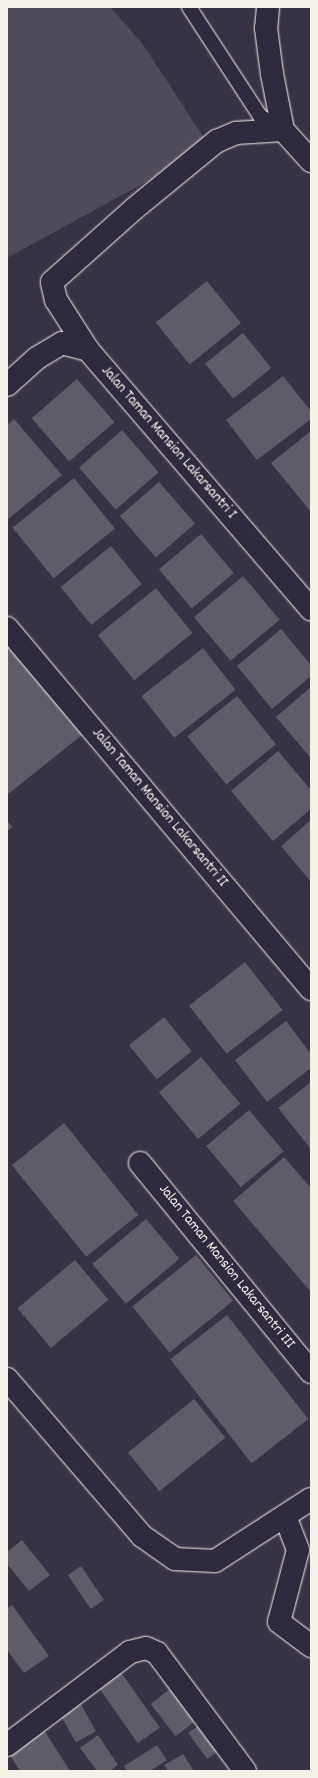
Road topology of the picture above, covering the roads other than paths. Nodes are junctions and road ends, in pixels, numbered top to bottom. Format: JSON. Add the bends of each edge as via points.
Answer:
{"nodes":[{"id":1,"x":189,"y":7,"type":"edge"},
{"id":2,"x":268,"y":7,"type":"edge"},
{"id":3,"x":283,"y":130,"type":"junction"},
{"id":4,"x":311,"y":162,"type":"edge"},
{"id":5,"x":88,"y":350,"type":"junction"},
{"id":6,"x":7,"y":385,"type":"edge"},
{"id":7,"x":311,"y":609,"type":"edge"},
{"id":8,"x":7,"y":628,"type":"edge"},
{"id":9,"x":311,"y":989,"type":"edge"},
{"id":10,"x":140,"y":1163,"type":"dead end"},
{"id":11,"x":311,"y":1372,"type":"edge"},
{"id":12,"x":7,"y":1379,"type":"edge"},
{"id":13,"x":311,"y":1499,"type":"edge"},
{"id":14,"x":285,"y":1516,"type":"junction"},
{"id":15,"x":311,"y":1646,"type":"edge"},
{"id":16,"x":7,"y":1745,"type":"edge"},
{"id":17,"x":245,"y":1771,"type":"edge"}],
"edges":[{"from":1,"to":3,"type":"lane","via":[[260,116]]},
{"from":2,"to":3,"type":"street","via":[[266,28]]},
{"from":3,"to":4,"type":"street"},
{"from":3,"to":5,"type":"street","name":"Jalan Taman Mansion Lakarsantri I","via":[[236,134],[217,141],[135,208],[52,282],[56,300]]},
{"from":5,"to":6,"type":"street","via":[[62,344],[37,358]]},
{"from":5,"to":7,"type":"street","name":"Jalan Taman Mansion Lakarsantri I"},
{"from":8,"to":9,"type":"street","name":"Jalan Taman Mansion Lakarsantri II"},
{"from":10,"to":11,"type":"street","name":"Jalan Taman Mansion Lakarsantri III"},
{"from":12,"to":14,"type":"street","via":[[142,1536],[175,1559],[216,1561]]},
{"from":13,"to":14,"type":"street"},
{"from":14,"to":15,"type":"street","via":[[298,1550],[279,1622]]},
{"from":16,"to":17,"type":"street","via":[[130,1652],[146,1648],[157,1653]]}]}
